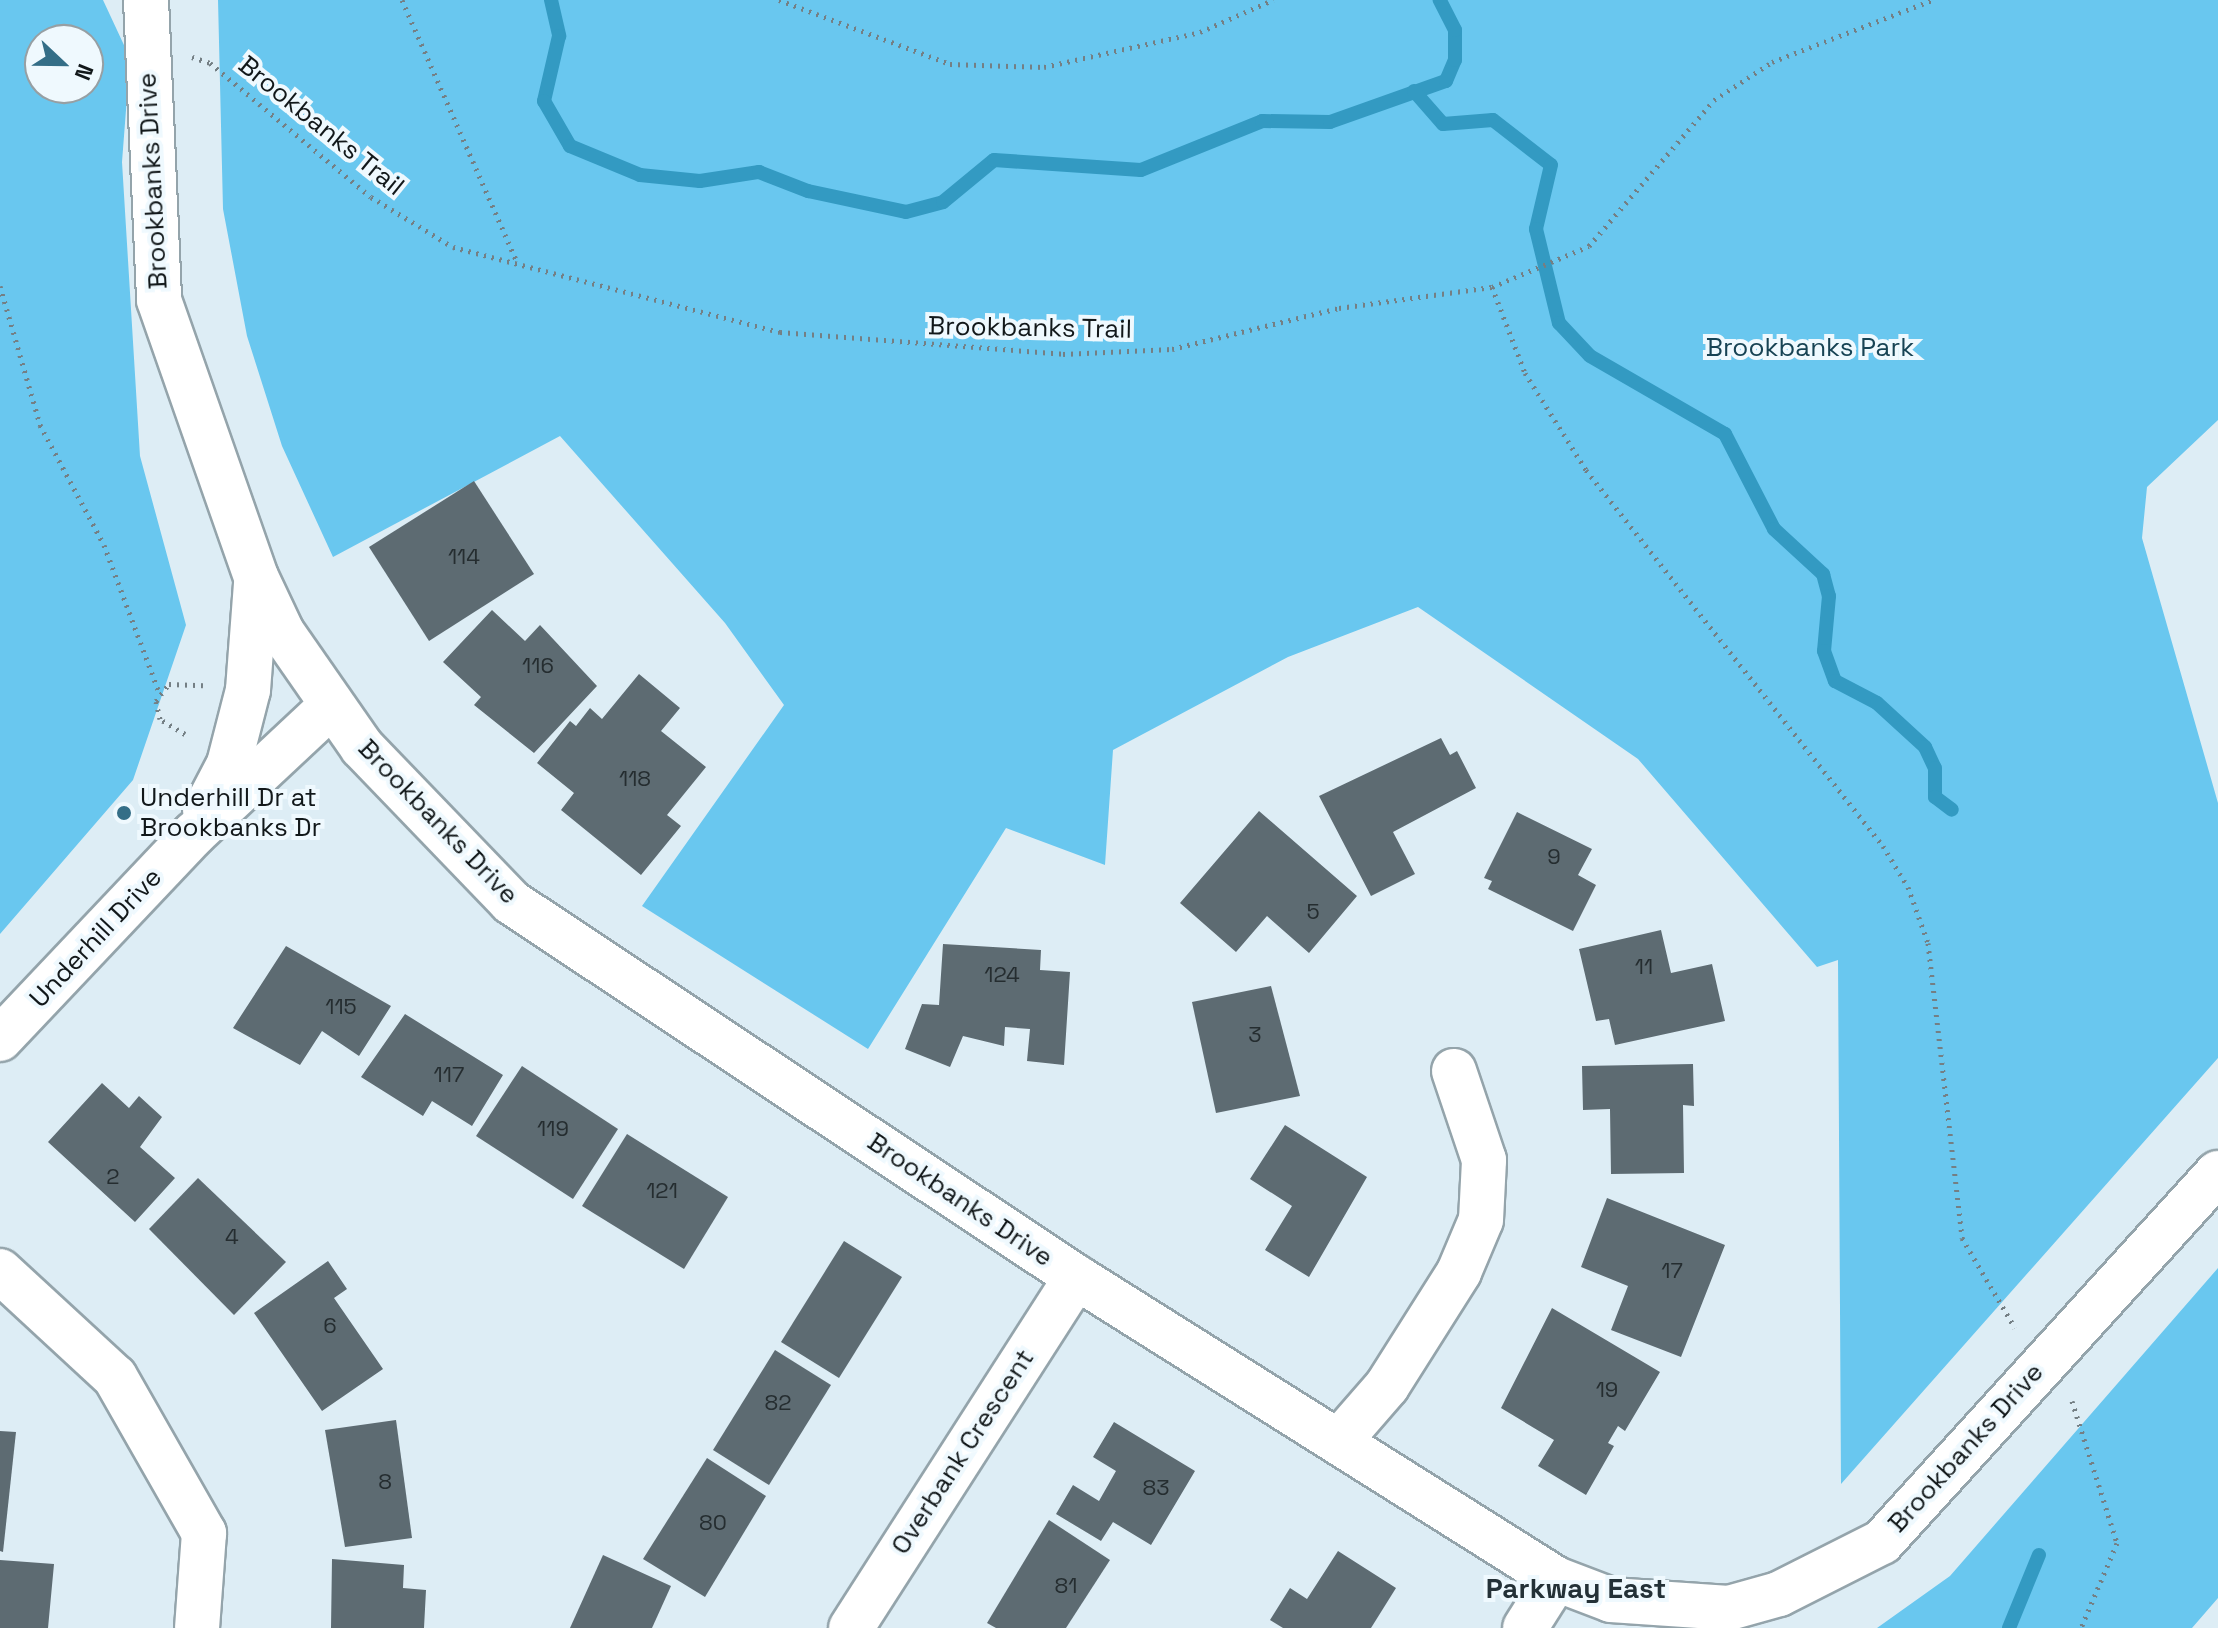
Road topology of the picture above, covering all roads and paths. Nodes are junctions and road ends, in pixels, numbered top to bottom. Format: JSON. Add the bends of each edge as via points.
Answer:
{"nodes":[{"id":1,"x":402,"y":0,"type":"edge"},
{"id":2,"x":779,"y":0,"type":"edge"},
{"id":3,"x":1273,"y":0,"type":"edge"},
{"id":4,"x":1933,"y":0,"type":"edge"},
{"id":5,"x":145,"y":20,"type":"edge"},
{"id":6,"x":517,"y":262,"type":"junction"},
{"id":7,"x":0,"y":286,"type":"edge"},
{"id":8,"x":1492,"y":287,"type":"junction"},
{"id":9,"x":256,"y":577,"type":"junction"},
{"id":10,"x":204,"y":686,"type":"dead end"},
{"id":11,"x":159,"y":692,"type":"junction"},
{"id":12,"x":331,"y":706,"type":"junction"},
{"id":13,"x":185,"y":734,"type":"dead end"},
{"id":14,"x":194,"y":834,"type":"junction"},
{"id":15,"x":0,"y":1039,"type":"edge"},
{"id":16,"x":1454,"y":1071,"type":"dead end"},
{"id":17,"x":2218,"y":1173,"type":"edge"},
{"id":18,"x":0,"y":1271,"type":"edge"},
{"id":19,"x":1076,"y":1277,"type":"junction"},
{"id":20,"x":2045,"y":1359,"type":"junction"},
{"id":21,"x":1341,"y":1439,"type":"junction"},
{"id":22,"x":1556,"y":1579,"type":"junction"},
{"id":23,"x":197,"y":1628,"type":"edge"},
{"id":24,"x":851,"y":1628,"type":"edge"},
{"id":25,"x":1525,"y":1628,"type":"edge"},
{"id":26,"x":2081,"y":1628,"type":"edge"}],
"edges":[{"from":1,"to":6,"type":"path"},
{"from":2,"to":3,"type":"path","via":[[950,64],[1044,67],[1200,32]]},
{"from":4,"to":8,"type":"path","name":"Brookbanks Trail","via":[[1772,62],[1714,100],[1589,246]]},
{"from":5,"to":6,"type":"path","name":"Brookbanks Trail","via":[[210,63],[371,197],[453,247]]},
{"from":5,"to":9,"type":"street","name":"Brookbanks Drive","via":[[159,300]]},
{"from":6,"to":8,"type":"path","name":"Brookbanks Trail","via":[[780,332],[994,353],[1172,349],[1339,308]]},
{"from":7,"to":11,"type":"path","via":[[40,425],[104,545]]},
{"from":8,"to":20,"type":"path","via":[[1525,373],[1586,470],[1908,887],[1928,943],[1962,1238],[2008,1321]]},
{"from":9,"to":12,"type":"street","name":"Brookbanks Drive"},
{"from":9,"to":14,"type":"street","via":[[238,735]]},
{"from":10,"to":11,"type":"path","via":[[180,682]]},
{"from":11,"to":13,"type":"path","via":[[155,711]]},
{"from":12,"to":14,"type":"street","name":"Underhill Drive"},
{"from":12,"to":19,"type":"street","name":"Brookbanks Drive","via":[[511,902]]},
{"from":14,"to":15,"type":"street","name":"Underhill Drive"},
{"from":16,"to":21,"type":"street","via":[[1484,1160],[1481,1220],[1459,1272],[1387,1386]]},
{"from":17,"to":20,"type":"street","name":"Brookbanks Drive"},
{"from":18,"to":23,"type":"street","via":[[115,1377],[204,1533]]},
{"from":19,"to":21,"type":"street","name":"Brookbanks Drive"},
{"from":19,"to":24,"type":"street","name":"Overbank Crescent"},
{"from":20,"to":22,"type":"street","name":"Brookbanks Drive","via":[[1882,1542],[1779,1594],[1729,1608],[1629,1602]]},
{"from":20,"to":26,"type":"path","via":[[2069,1391],[2117,1543]]},
{"from":21,"to":22,"type":"street","name":"Brookbanks Drive"},
{"from":22,"to":25,"type":"street"}]}
